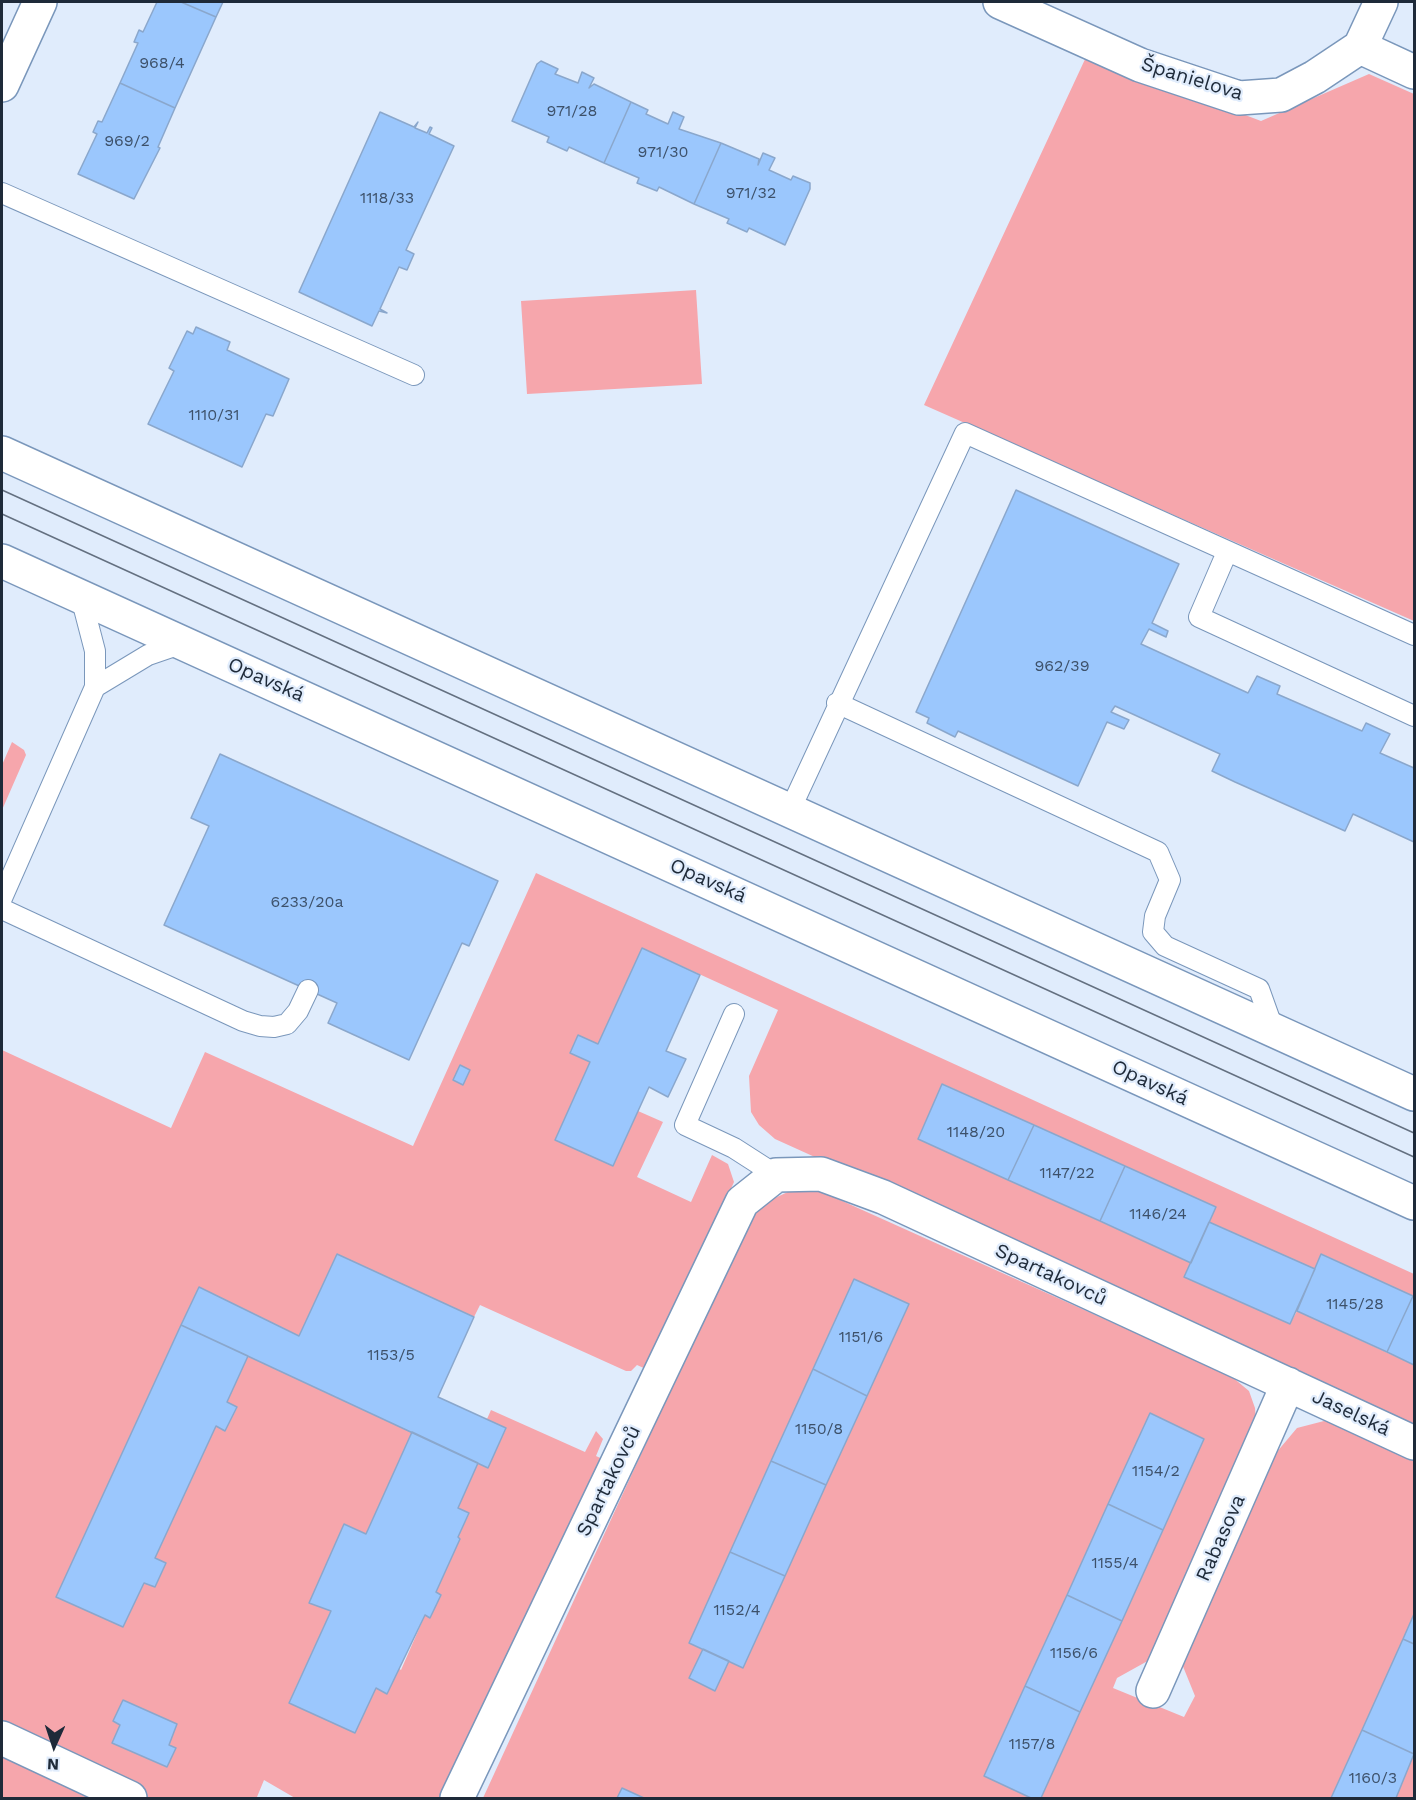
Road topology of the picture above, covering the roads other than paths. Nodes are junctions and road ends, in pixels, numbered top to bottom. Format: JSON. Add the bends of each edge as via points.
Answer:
{"nodes":[{"id":1,"x":40,"y":2,"type":"edge"},
{"id":2,"x":1000,"y":2,"type":"edge"},
{"id":3,"x":1381,"y":2,"type":"edge"},
{"id":4,"x":1360,"y":47,"type":"junction"},
{"id":5,"x":1414,"y":72,"type":"edge"},
{"id":6,"x":2,"y":86,"type":"edge"},
{"id":7,"x":2,"y":194,"type":"edge"},
{"id":8,"x":414,"y":375,"type":"dead end"},
{"id":9,"x":2,"y":453,"type":"edge"},
{"id":10,"x":1227,"y":552,"type":"junction"},
{"id":11,"x":2,"y":561,"type":"edge"},
{"id":12,"x":81,"y":597,"type":"junction"},
{"id":13,"x":1414,"y":634,"type":"edge"},
{"id":14,"x":183,"y":642,"type":"junction"},
{"id":15,"x":95,"y":687,"type":"junction"},
{"id":16,"x":837,"y":703,"type":"junction"},
{"id":17,"x":1414,"y":716,"type":"edge"},
{"id":18,"x":790,"y":810,"type":"junction"},
{"id":19,"x":2,"y":898,"type":"edge"},
{"id":20,"x":2,"y":909,"type":"edge"},
{"id":21,"x":308,"y":990,"type":"dead end"},
{"id":22,"x":734,"y":1014,"type":"dead end"},
{"id":23,"x":1274,"y":1031,"type":"junction"},
{"id":24,"x":1414,"y":1094,"type":"edge"},
{"id":25,"x":776,"y":1175,"type":"junction"},
{"id":26,"x":1414,"y":1203,"type":"edge"},
{"id":27,"x":1288,"y":1384,"type":"junction"},
{"id":28,"x":1414,"y":1443,"type":"edge"},
{"id":29,"x":1153,"y":1691,"type":"dead end"},
{"id":30,"x":2,"y":1738,"type":"edge"},
{"id":31,"x":130,"y":1798,"type":"edge"},
{"id":32,"x":457,"y":1798,"type":"edge"}],
"edges":[{"from":1,"to":6,"type":"main road"},
{"from":2,"to":4,"type":"main road","name":"Španielova","via":[[1140,64],[1239,98],[1281,95]]},
{"from":3,"to":4,"type":"main road"},
{"from":4,"to":5,"type":"main road"},
{"from":7,"to":8,"type":"lane"},
{"from":9,"to":18,"type":"main road"},
{"from":10,"to":13,"type":"lane"},
{"from":10,"to":16,"type":"lane","via":[[965,433]]},
{"from":10,"to":17,"type":"lane","via":[[1199,617]]},
{"from":11,"to":12,"type":"main road","name":"Opavská"},
{"from":12,"to":14,"type":"main road","name":"Opavská"},
{"from":12,"to":15,"type":"lane","via":[[95,651]]},
{"from":14,"to":15,"type":"lane","via":[[148,655]]},
{"from":14,"to":26,"type":"main road","name":"Opavská"},
{"from":15,"to":19,"type":"lane"},
{"from":16,"to":18,"type":"lane"},
{"from":16,"to":23,"type":"lane","via":[[1158,852],[1170,880],[1155,916],[1154,932],[1165,946],[1259,989]]},
{"from":18,"to":23,"type":"main road"},
{"from":20,"to":21,"type":"lane","via":[[251,1024],[287,1024]]},
{"from":22,"to":25,"type":"lane","via":[[685,1125],[734,1148]]},
{"from":23,"to":24,"type":"main road"},
{"from":25,"to":27,"type":"main road","name":"Spartakovců","via":[[821,1174],[883,1197]]},
{"from":25,"to":32,"type":"main road","name":"Spartakovců","via":[[742,1202]]},
{"from":27,"to":28,"type":"main road","name":"Jaselská"},
{"from":27,"to":29,"type":"main road","name":"Rabasova"},
{"from":30,"to":31,"type":"main road"}]}
